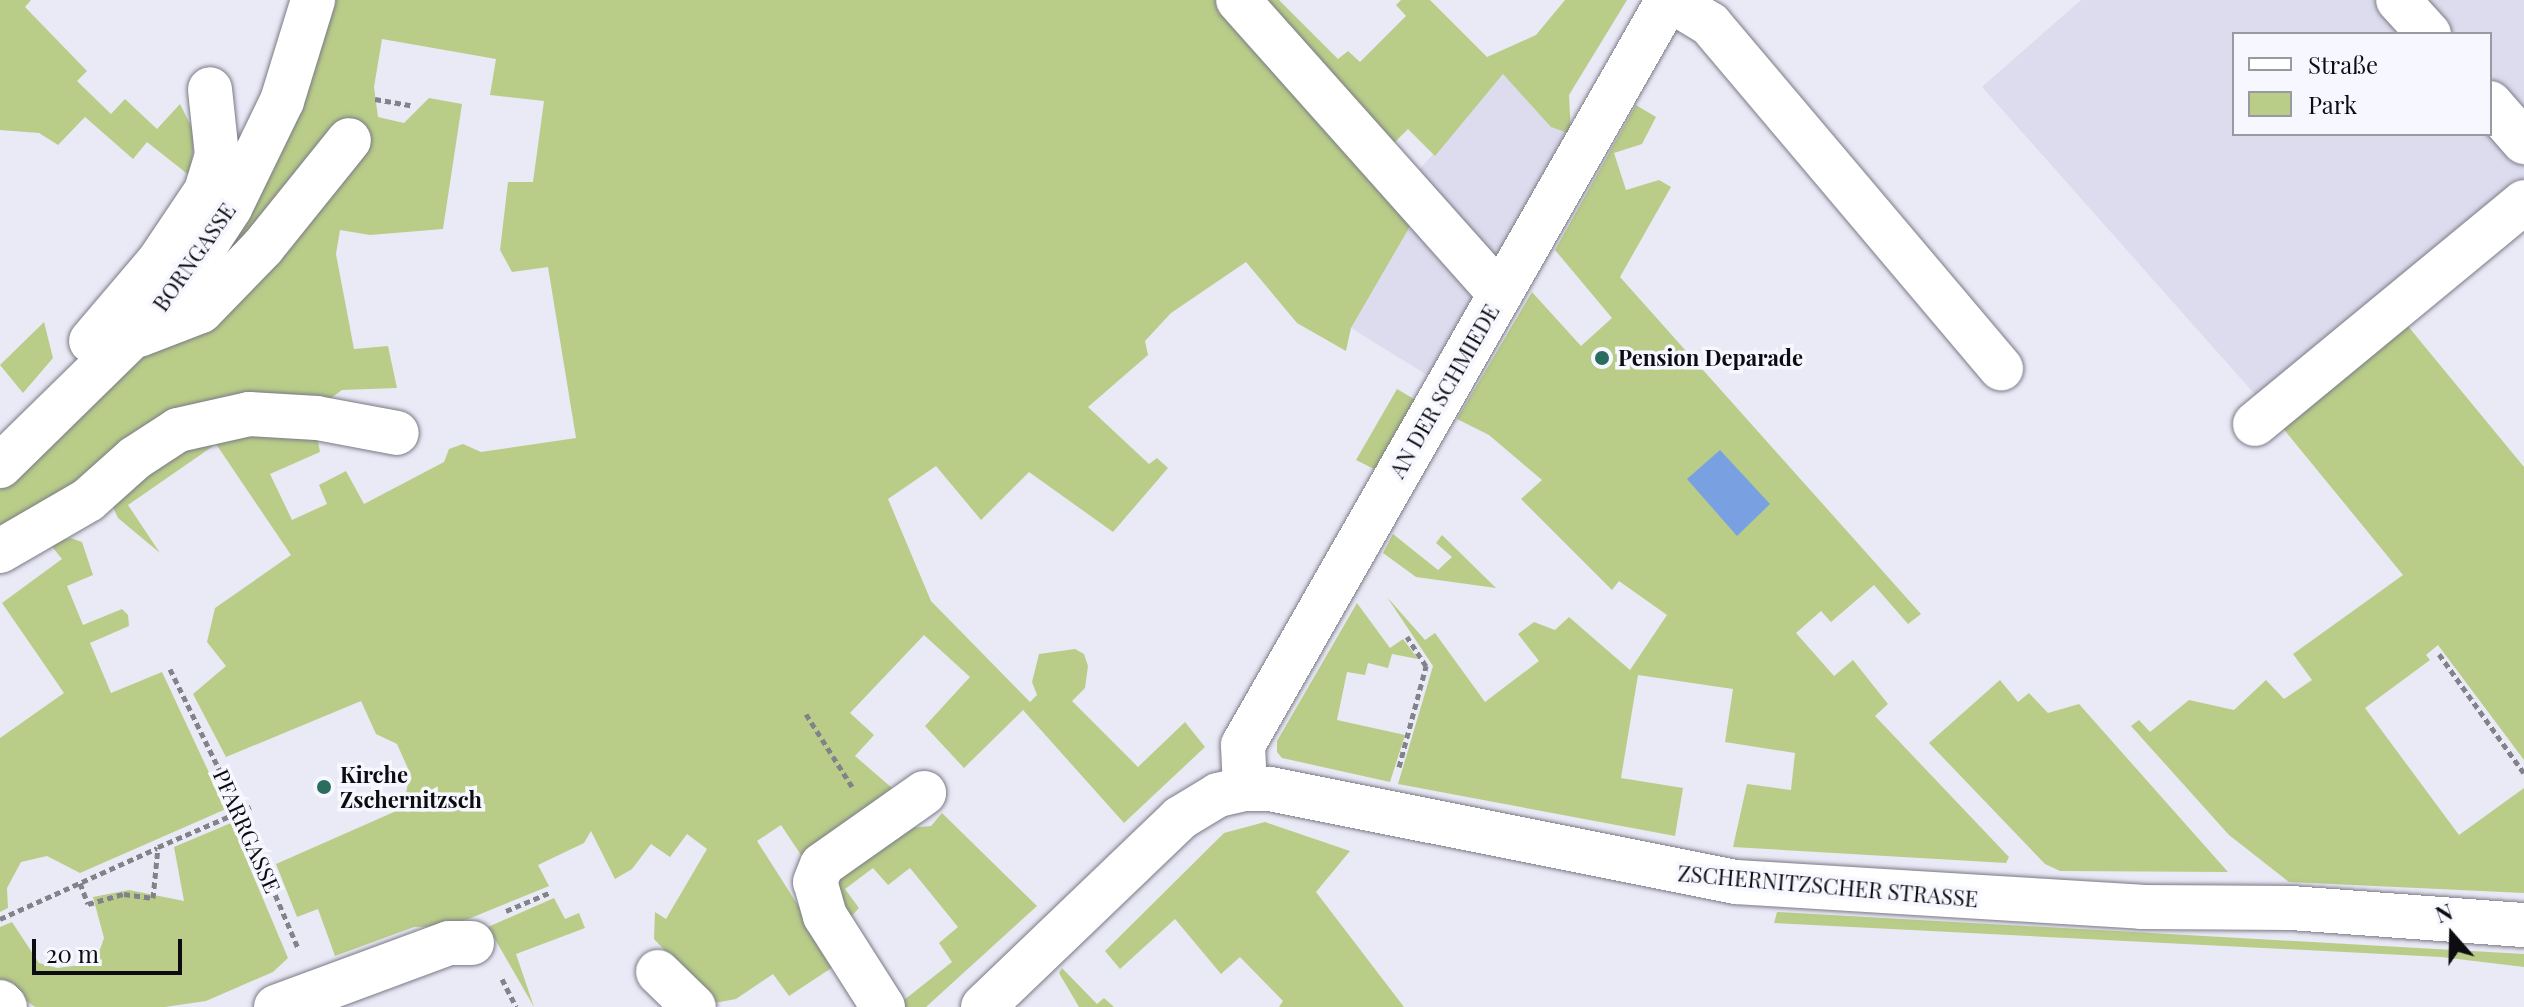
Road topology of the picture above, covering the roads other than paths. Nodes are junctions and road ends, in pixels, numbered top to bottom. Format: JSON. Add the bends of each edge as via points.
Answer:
{"nodes":[{"id":1,"x":313,"y":0,"type":"edge"},
{"id":2,"x":1238,"y":0,"type":"edge"},
{"id":3,"x":1669,"y":0,"type":"edge"},
{"id":4,"x":2398,"y":0,"type":"edge"},
{"id":5,"x":2427,"y":32,"type":"edge"},
{"id":6,"x":210,"y":89,"type":"dead end"},
{"id":7,"x":2492,"y":105,"type":"edge"},
{"id":8,"x":349,"y":140,"type":"dead end"},
{"id":9,"x":2524,"y":142,"type":"edge"},
{"id":10,"x":2524,"y":202,"type":"edge"},
{"id":11,"x":1500,"y":294,"type":"junction"},
{"id":12,"x":133,"y":336,"type":"junction"},
{"id":13,"x":2001,"y":368,"type":"dead end"},
{"id":14,"x":2255,"y":424,"type":"dead end"},
{"id":15,"x":38,"y":425,"type":"junction"},
{"id":16,"x":397,"y":433,"type":"dead end"},
{"id":17,"x":0,"y":466,"type":"edge"},
{"id":18,"x":0,"y":551,"type":"edge"},
{"id":19,"x":1245,"y":789,"type":"junction"},
{"id":20,"x":924,"y":793,"type":"dead end"},
{"id":21,"x":2524,"y":925,"type":"edge"},
{"id":22,"x":485,"y":929,"type":"road end"},
{"id":23,"x":658,"y":972,"type":"dead end"},
{"id":24,"x":0,"y":1002,"type":"edge"},
{"id":25,"x":5,"y":1007,"type":"edge"},
{"id":26,"x":276,"y":1007,"type":"edge"},
{"id":27,"x":694,"y":1007,"type":"edge"},
{"id":28,"x":883,"y":1007,"type":"edge"},
{"id":29,"x":983,"y":1007,"type":"edge"}],
"edges":[{"from":1,"to":12,"type":"street","name":"BORNGASSE","via":[[282,101],[230,208],[194,263]]},
{"from":2,"to":11,"type":"street"},
{"from":3,"to":11,"type":"street","name":"AN DER SCHMIEDE"},
{"from":3,"to":13,"type":"street","name":"AN DER SCHMIEDE","via":[[1710,24]]},
{"from":4,"to":5,"type":"street"},
{"from":6,"to":15,"type":"street","via":[[217,155],[206,191],[159,261],[78,357]]},
{"from":7,"to":9,"type":"street"},
{"from":8,"to":12,"type":"street","via":[[263,247],[201,311],[157,332]]},
{"from":10,"to":14,"type":"street"},
{"from":11,"to":19,"type":"street","name":"AN DER SCHMIEDE","via":[[1243,745]]},
{"from":12,"to":15,"type":"street","name":"BORNGASSE"},
{"from":15,"to":17,"type":"street","name":"BORNGASSE"},
{"from":16,"to":18,"type":"street","via":[[317,418],[249,414],[178,430],[146,451],[94,506]]},
{"from":19,"to":21,"type":"street","name":"ZSCHERNITZSCHER STRASSE","via":[[1270,789],[1736,882],[2141,907],[2291,908]]},
{"from":19,"to":29,"type":"street","name":"ZSCHERNITZSCHER STRASSE","via":[[1218,795],[1180,818]]},
{"from":20,"to":28,"type":"street","via":[[822,865],[815,882],[825,916]]},
{"from":22,"to":26,"type":"street","via":[[321,995]]},
{"from":23,"to":27,"type":"street"},
{"from":24,"to":25,"type":"street"}]}
